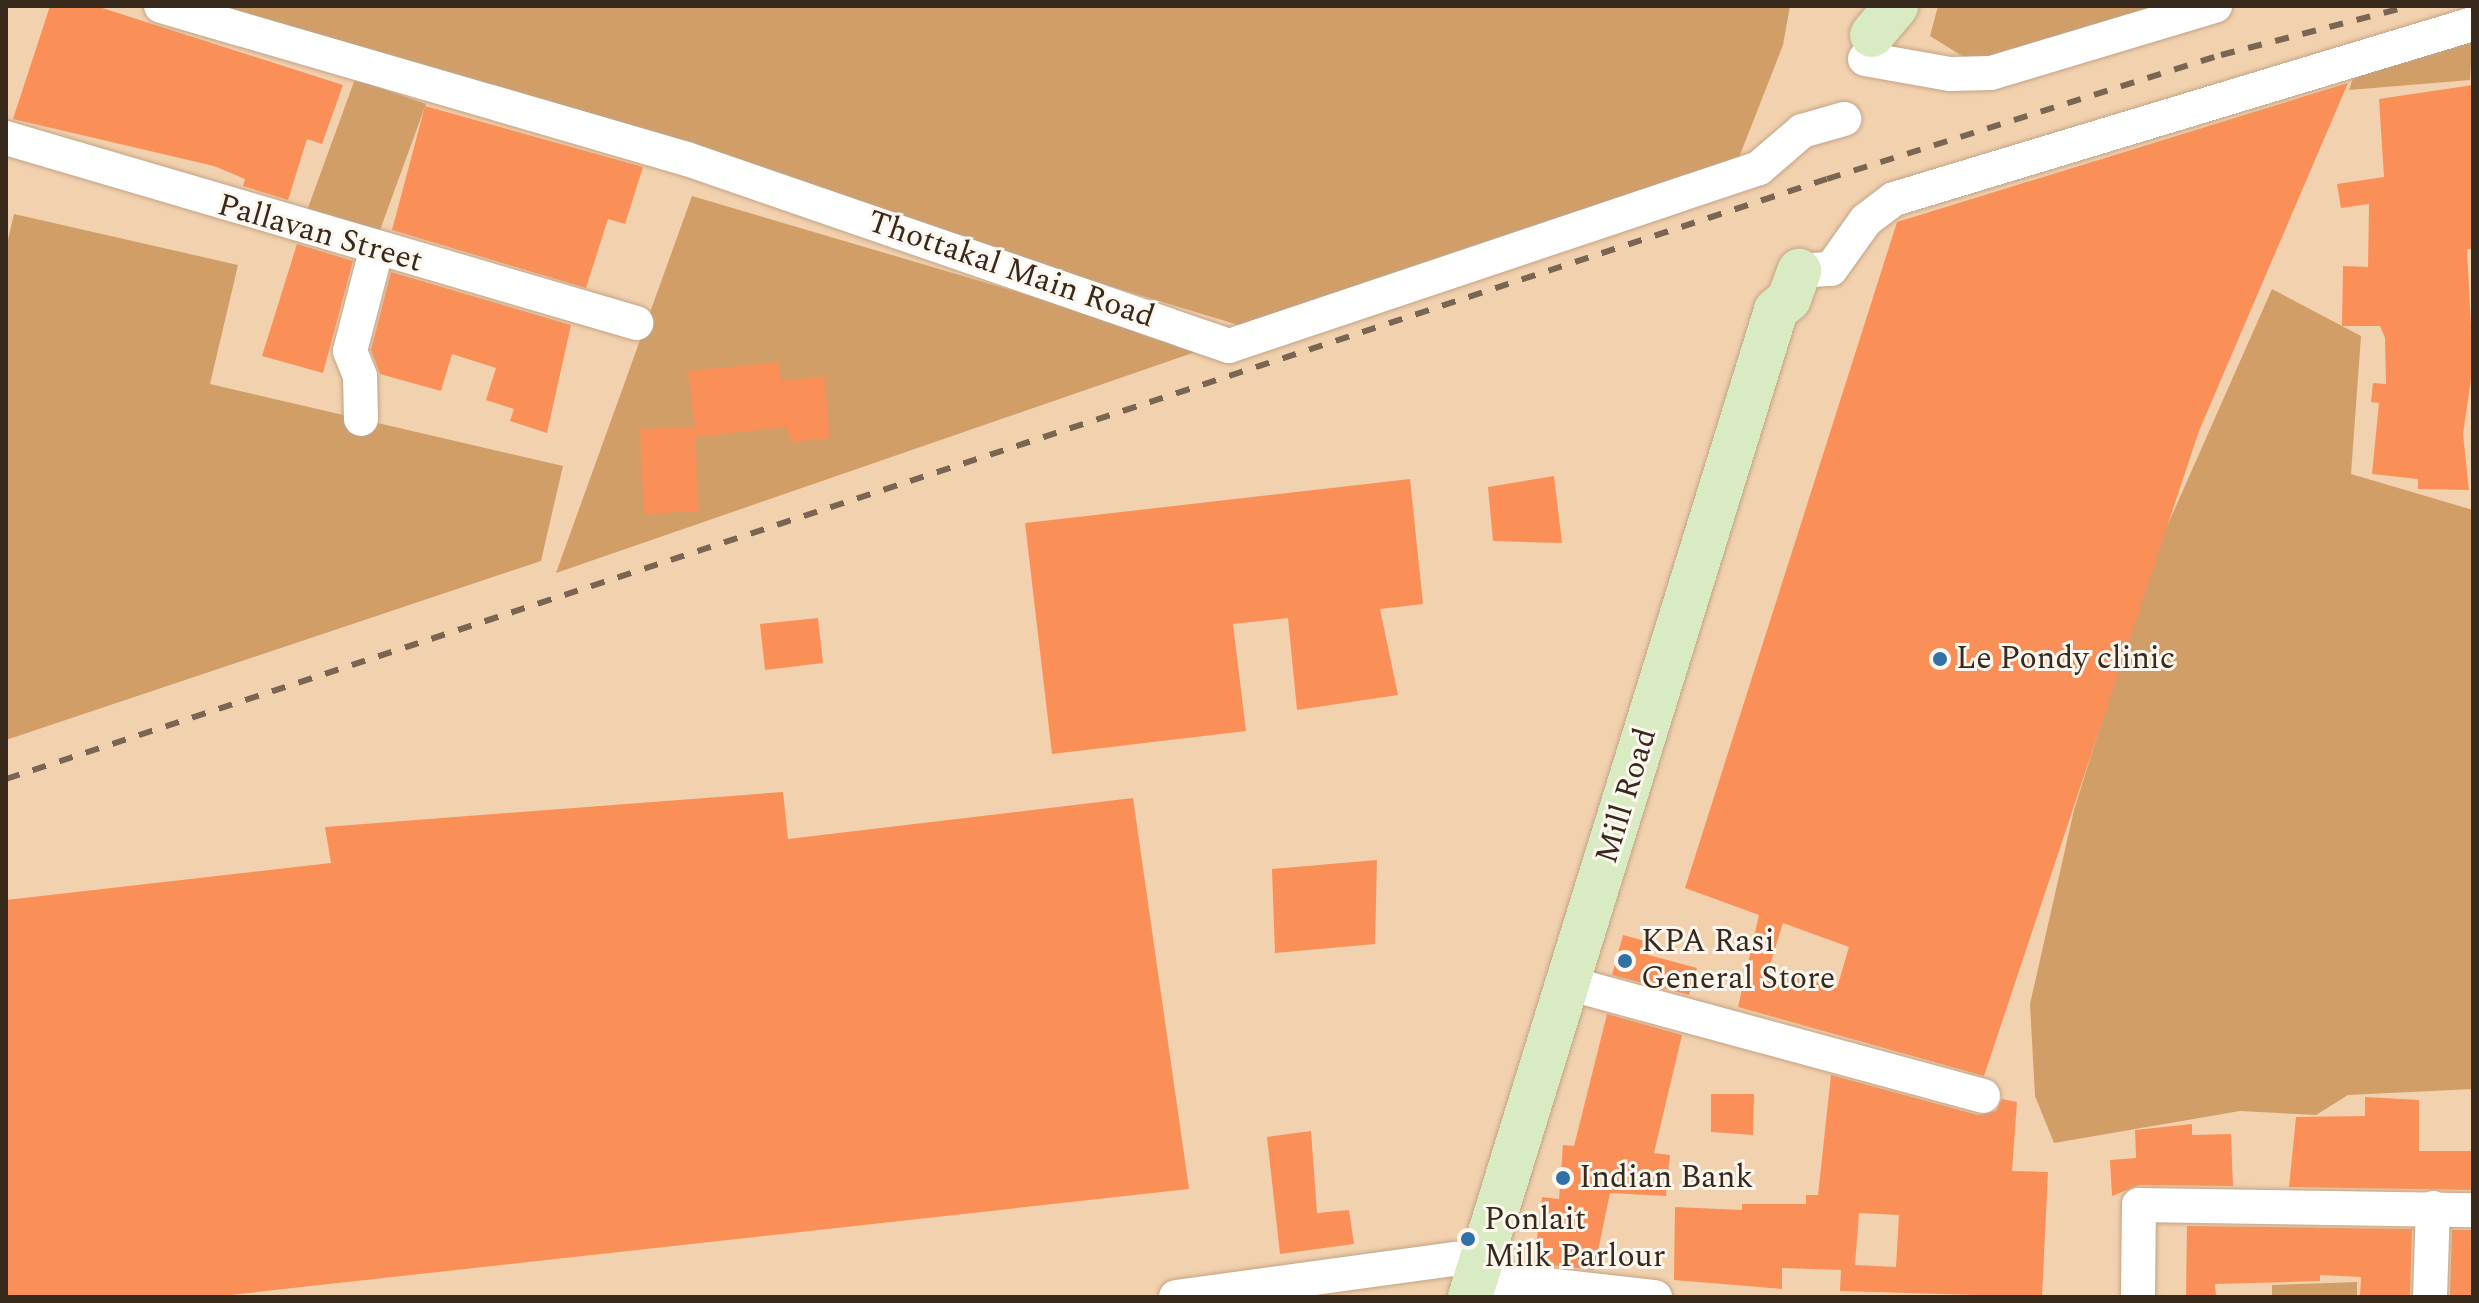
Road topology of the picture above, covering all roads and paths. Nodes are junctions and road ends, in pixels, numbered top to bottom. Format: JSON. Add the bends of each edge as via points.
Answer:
{"nodes":[{"id":1,"x":161,"y":6,"type":"edge"},
{"id":2,"x":1864,"y":6,"type":"edge"},
{"id":3,"x":1896,"y":6,"type":"edge"},
{"id":4,"x":2215,"y":6,"type":"edge"},
{"id":5,"x":2473,"y":24,"type":"edge"},
{"id":6,"x":1865,"y":59,"type":"dead end"},
{"id":7,"x":1844,"y":119,"type":"dead end"},
{"id":8,"x":6,"y":138,"type":"edge"},
{"id":9,"x":376,"y":251,"type":"junction"},
{"id":10,"x":1794,"y":285,"type":"joint"},
{"id":11,"x":636,"y":323,"type":"dead end"},
{"id":12,"x":361,"y":419,"type":"dead end"},
{"id":13,"x":1582,"y":986,"type":"junction"},
{"id":14,"x":1983,"y":1096,"type":"dead end"},
{"id":15,"x":2433,"y":1208,"type":"junction"},
{"id":16,"x":2473,"y":1210,"type":"edge"},
{"id":17,"x":1487,"y":1287,"type":"edge"},
{"id":18,"x":1176,"y":1297,"type":"edge"},
{"id":19,"x":1655,"y":1297,"type":"edge"},
{"id":20,"x":2138,"y":1297,"type":"edge"},
{"id":21,"x":2430,"y":1297,"type":"edge"}],
"edges":[{"from":1,"to":7,"type":"street","name":"Thottakal Main Road","via":[[687,159],[1229,346],[1759,168],[1802,131]]},
{"from":2,"to":3,"type":"main road","via":[[1872,35]]},
{"from":4,"to":6,"type":"street","via":[[1991,73],[1950,74]]},
{"from":5,"to":10,"type":"street","via":[[1894,199],[1866,220],[1831,269]]},
{"from":8,"to":9,"type":"street","name":"Pallavan Street"},
{"from":9,"to":11,"type":"street","name":"Pallavan Street"},
{"from":9,"to":12,"type":"street","via":[[350,351],[360,376]]},
{"from":10,"to":13,"type":"main road","name":"Mill Road","via":[[1776,310]]},
{"from":13,"to":14,"type":"street"},
{"from":13,"to":17,"type":"main road","name":"Mill Road"},
{"from":15,"to":16,"type":"street"},
{"from":15,"to":20,"type":"street","via":[[2139,1205]]},
{"from":15,"to":21,"type":"street"},
{"from":17,"to":18,"type":"street","via":[[1455,1259]]},
{"from":17,"to":19,"type":"street"}]}
